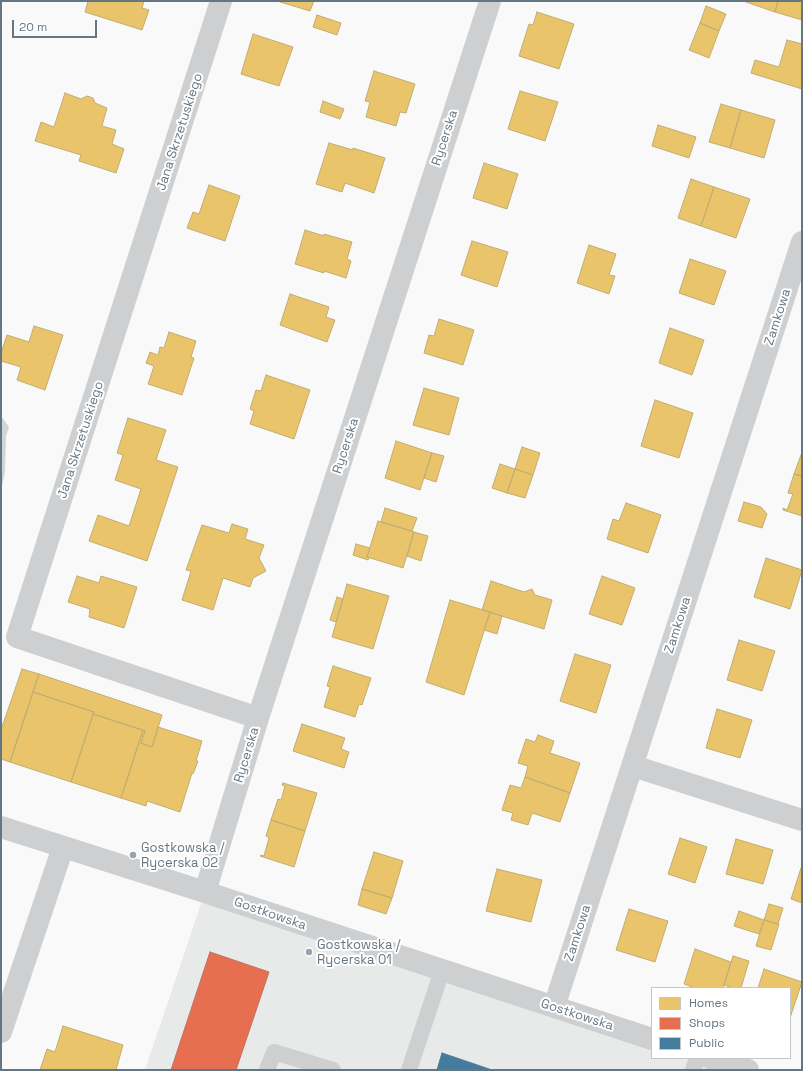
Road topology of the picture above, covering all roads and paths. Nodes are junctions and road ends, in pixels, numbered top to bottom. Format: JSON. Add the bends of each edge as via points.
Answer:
{"nodes":[{"id":1,"x":221,"y":1,"type":"edge"},
{"id":2,"x":490,"y":1,"type":"edge"},
{"id":3,"x":802,"y":242,"type":"edge"},
{"id":4,"x":258,"y":718,"type":"junction"},
{"id":5,"x":633,"y":766,"type":"junction"},
{"id":6,"x":802,"y":820,"type":"edge"},
{"id":7,"x":1,"y":827,"type":"edge"},
{"id":8,"x":63,"y":847,"type":"junction"},
{"id":9,"x":205,"y":892,"type":"junction"},
{"id":10,"x":442,"y":971,"type":"junction"},
{"id":11,"x":554,"y":1008,"type":"junction"},
{"id":12,"x":1,"y":1032,"type":"edge"},
{"id":13,"x":651,"y":1039,"type":"edge"},
{"id":14,"x":697,"y":1059,"type":"edge"},
{"id":15,"x":713,"y":1059,"type":"edge"},
{"id":16,"x":267,"y":1070,"type":"edge"},
{"id":17,"x":334,"y":1070,"type":"edge"},
{"id":18,"x":409,"y":1070,"type":"edge"},
{"id":19,"x":693,"y":1070,"type":"edge"},
{"id":20,"x":748,"y":1070,"type":"edge"}],
"edges":[{"from":1,"to":4,"type":"street","name":"Jana Skrzetuskiego","via":[[17,637]]},
{"from":2,"to":4,"type":"street","name":"Rycerska"},
{"from":3,"to":5,"type":"street","name":"Zamkowa"},
{"from":4,"to":9,"type":"street","name":"Rycerska"},
{"from":5,"to":6,"type":"street"},
{"from":5,"to":11,"type":"street","name":"Zamkowa"},
{"from":7,"to":8,"type":"street","name":"Gostkowska"},
{"from":8,"to":9,"type":"street","name":"Gostkowska"},
{"from":8,"to":12,"type":"street"},
{"from":9,"to":10,"type":"street","name":"Gostkowska"},
{"from":10,"to":11,"type":"street","name":"Gostkowska"},
{"from":10,"to":18,"type":"lane"},
{"from":11,"to":13,"type":"street","name":"Gostkowska"},
{"from":14,"to":19,"type":"lane"},
{"from":15,"to":20,"type":"street"},
{"from":16,"to":17,"type":"lane","via":[[274,1052]]}]}
